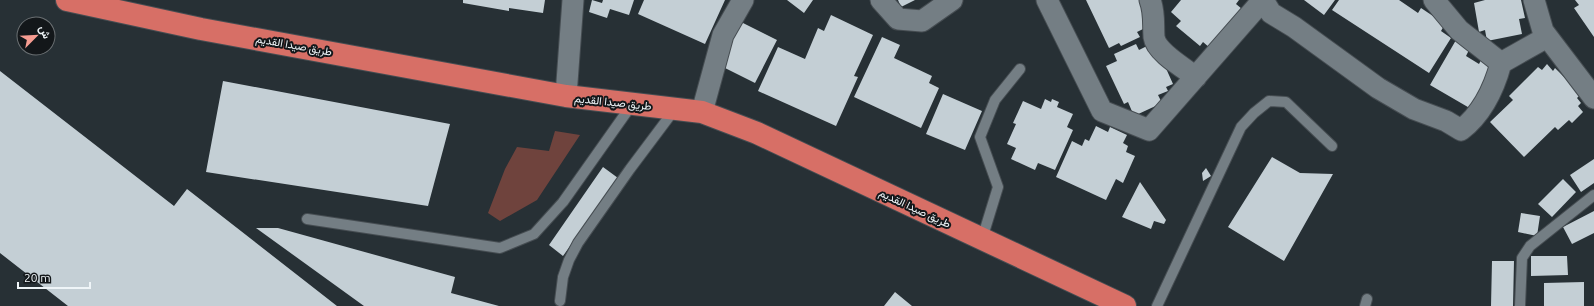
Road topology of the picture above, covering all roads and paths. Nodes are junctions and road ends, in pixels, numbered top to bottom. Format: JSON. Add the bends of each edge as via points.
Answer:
{"nodes":[{"id":1,"x":67,"y":0,"type":"edge"},
{"id":2,"x":573,"y":0,"type":"edge"},
{"id":3,"x":743,"y":0,"type":"edge"},
{"id":4,"x":881,"y":0,"type":"edge"},
{"id":5,"x":952,"y":0,"type":"edge"},
{"id":6,"x":1047,"y":0,"type":"edge"},
{"id":7,"x":1150,"y":0,"type":"edge"},
{"id":8,"x":1262,"y":0,"type":"edge"},
{"id":9,"x":1434,"y":0,"type":"edge"},
{"id":10,"x":1534,"y":0,"type":"edge"},
{"id":11,"x":1547,"y":36,"type":"junction"},
{"id":12,"x":1501,"y":63,"type":"junction"},
{"id":13,"x":1020,"y":69,"type":"dead end"},
{"id":14,"x":1196,"y":77,"type":"junction"},
{"id":15,"x":566,"y":96,"type":"junction"},
{"id":16,"x":1594,"y":98,"type":"edge"},
{"id":17,"x":633,"y":104,"type":"junction"},
{"id":18,"x":675,"y":109,"type":"junction"},
{"id":19,"x":702,"y":112,"type":"junction"},
{"id":20,"x":1332,"y":146,"type":"dead end"},
{"id":21,"x":1594,"y":195,"type":"edge"},
{"id":22,"x":307,"y":219,"type":"dead end"},
{"id":23,"x":982,"y":239,"type":"junction"},
{"id":24,"x":560,"y":302,"type":"dead end"},
{"id":25,"x":1125,"y":306,"type":"edge"},
{"id":26,"x":1157,"y":306,"type":"edge"},
{"id":27,"x":1520,"y":306,"type":"edge"}],
"edges":[{"from":1,"to":15,"type":"highway","name":"طريق صيدا القديم","via":[[201,29]]},
{"from":2,"to":15,"type":"street"},
{"from":3,"to":19,"type":"street","via":[[722,35]]},
{"from":4,"to":5,"type":"street","via":[[898,19],[922,21]]},
{"from":6,"to":14,"type":"street","via":[[1102,111],[1149,130]]},
{"from":7,"to":14,"type":"street","via":[[1154,10],[1154,39],[1164,54]]},
{"from":8,"to":12,"type":"street","via":[[1271,13],[1378,88],[1414,109],[1446,121],[1461,130],[1472,121],[1485,103],[1495,86]]},
{"from":8,"to":14,"type":"street"},
{"from":9,"to":12,"type":"street","via":[[1458,30]]},
{"from":10,"to":11,"type":"street","via":[[1543,31]]},
{"from":11,"to":12,"type":"street"},
{"from":11,"to":16,"type":"street"},
{"from":13,"to":23,"type":"lane","via":[[995,100],[980,137],[998,187]]},
{"from":15,"to":17,"type":"highway","name":"طريق صيدا القديم"},
{"from":17,"to":18,"type":"highway","name":"طريق صيدا القديم"},
{"from":17,"to":22,"type":"lane","via":[[563,202],[534,234],[500,248]]},
{"from":18,"to":19,"type":"highway","name":"طريق صيدا القديم"},
{"from":18,"to":24,"type":"lane","via":[[578,243],[569,260]]},
{"from":19,"to":23,"type":"highway","name":"طريق صيدا القديم","via":[[757,133]]},
{"from":20,"to":26,"type":"lane","via":[[1286,102],[1268,101],[1254,113],[1241,128]]},
{"from":21,"to":27,"type":"lane","via":[[1530,246],[1522,258]]},
{"from":23,"to":25,"type":"highway","name":"طريق صيدا القديم"}]}
